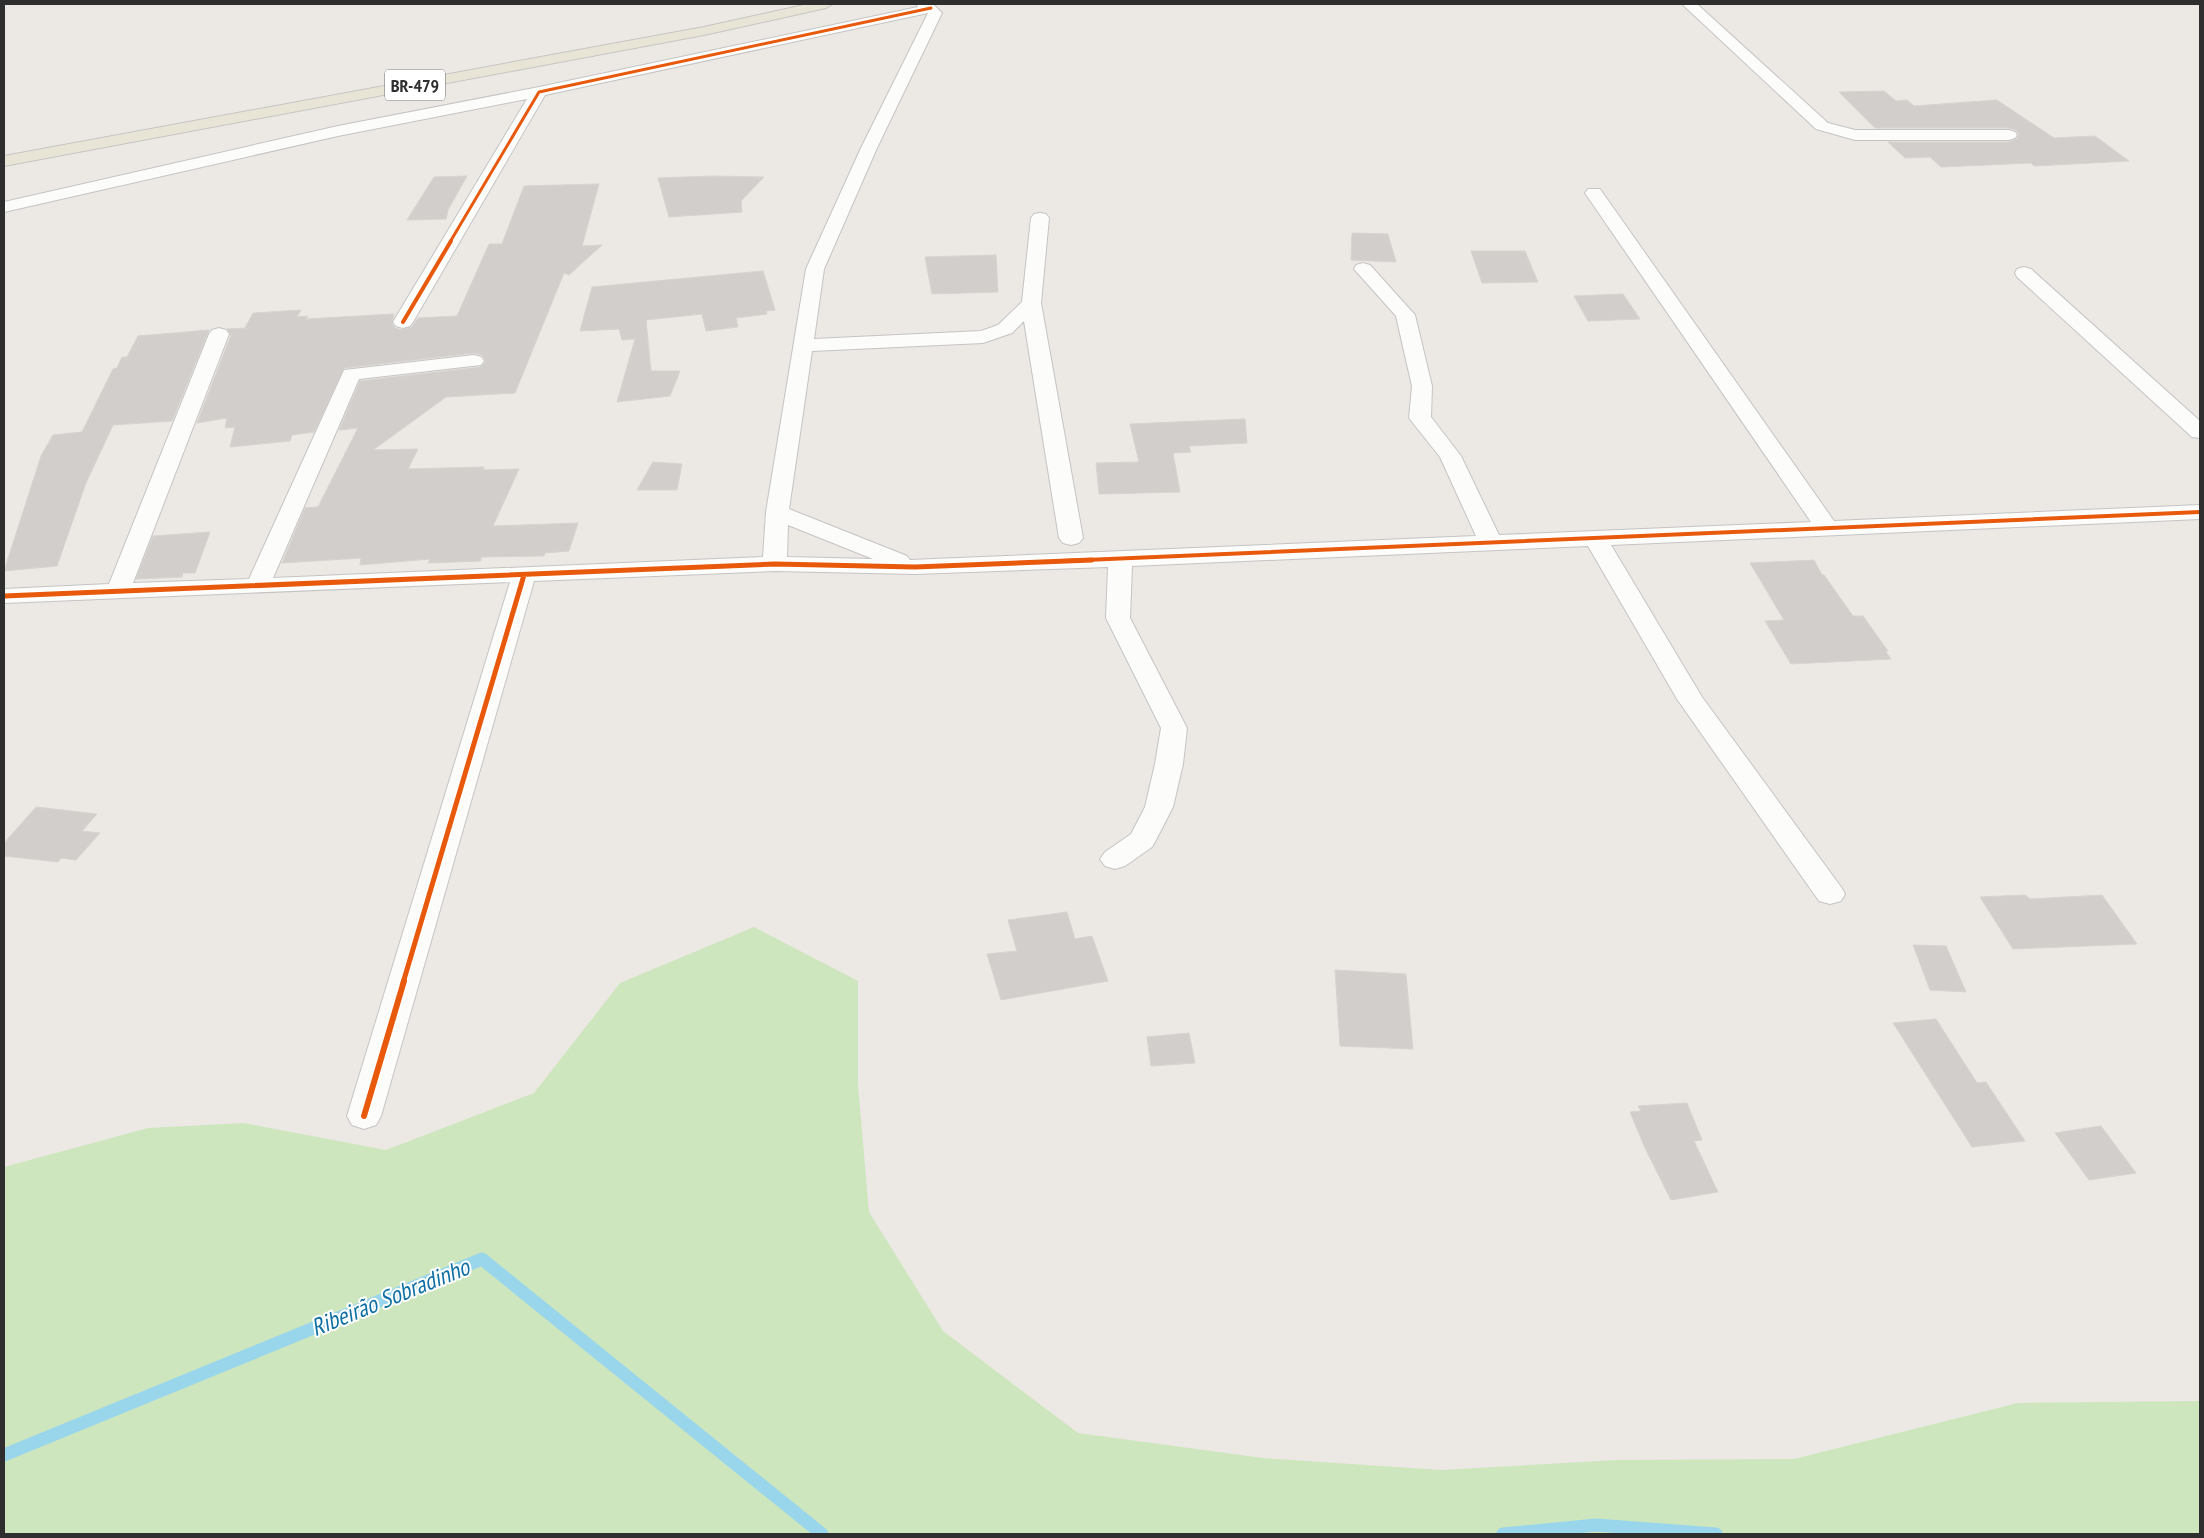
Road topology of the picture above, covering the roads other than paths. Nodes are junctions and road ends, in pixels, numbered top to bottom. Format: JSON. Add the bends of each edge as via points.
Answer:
{"nodes":[{"id":1,"x":826,"y":4,"type":"edge"},
{"id":2,"x":1689,"y":4,"type":"edge"},
{"id":3,"x":927,"y":6,"type":"edge"},
{"id":4,"x":539,"y":92,"type":"junction"},
{"id":5,"x":2009,"y":135,"type":"dead end"},
{"id":6,"x":4,"y":161,"type":"edge"},
{"id":7,"x":1594,"y":194,"type":"dead end"},
{"id":8,"x":4,"y":207,"type":"edge"},
{"id":9,"x":1040,"y":218,"type":"dead end"},
{"id":10,"x":1363,"y":269,"type":"dead end"},
{"id":11,"x":2024,"y":274,"type":"dead end"},
{"id":12,"x":1031,"y":303,"type":"junction"},
{"id":13,"x":403,"y":322,"type":"dead end"},
{"id":14,"x":219,"y":334,"type":"dead end"},
{"id":15,"x":803,"y":345,"type":"junction"},
{"id":16,"x":474,"y":361,"type":"dead end"},
{"id":17,"x":2200,"y":432,"type":"edge"},
{"id":18,"x":778,"y":512,"type":"junction"},
{"id":19,"x":2200,"y":512,"type":"edge"},
{"id":20,"x":1827,"y":528,"type":"junction"},
{"id":21,"x":1071,"y":538,"type":"dead end"},
{"id":22,"x":1595,"y":538,"type":"junction"},
{"id":23,"x":1491,"y":543,"type":"junction"},
{"id":24,"x":1120,"y":559,"type":"junction"},
{"id":25,"x":775,"y":564,"type":"junction"},
{"id":26,"x":915,"y":567,"type":"junction"},
{"id":27,"x":524,"y":575,"type":"junction"},
{"id":28,"x":258,"y":585,"type":"junction"},
{"id":29,"x":118,"y":591,"type":"junction"},
{"id":30,"x":4,"y":596,"type":"edge"},
{"id":31,"x":1115,"y":859,"type":"dead end"},
{"id":32,"x":1830,"y":894,"type":"dead end"},
{"id":33,"x":364,"y":1116,"type":"dead end"}],
"edges":[{"from":1,"to":6,"type":"main road","number":"BR-479","via":[[685,35]]},
{"from":2,"to":5,"type":"street","via":[[1822,126],[1855,135]]},
{"from":3,"to":4,"type":"street"},
{"from":3,"to":15,"type":"street","via":[[935,13],[815,269]]},
{"from":4,"to":8,"type":"street","via":[[358,127]]},
{"from":4,"to":13,"type":"street"},
{"from":7,"to":20,"type":"street"},
{"from":9,"to":12,"type":"street"},
{"from":10,"to":23,"type":"street","via":[[1405,315],[1422,386],[1420,418],[1450,456]]},
{"from":11,"to":17,"type":"street"},
{"from":12,"to":15,"type":"street","via":[[1004,328],[984,337]]},
{"from":12,"to":21,"type":"street"},
{"from":14,"to":29,"type":"street"},
{"from":15,"to":18,"type":"street"},
{"from":16,"to":28,"type":"street","via":[[351,374]]},
{"from":18,"to":25,"type":"street"},
{"from":18,"to":26,"type":"street"},
{"from":19,"to":20,"type":"street"},
{"from":20,"to":22,"type":"street"},
{"from":22,"to":23,"type":"street"},
{"from":22,"to":32,"type":"street","via":[[1690,699]]},
{"from":23,"to":24,"type":"street"},
{"from":24,"to":26,"type":"street"},
{"from":24,"to":31,"type":"street","via":[[1118,618],[1174,728],[1159,807],[1142,840]]},
{"from":25,"to":26,"type":"street"},
{"from":25,"to":27,"type":"street"},
{"from":27,"to":28,"type":"street"},
{"from":27,"to":33,"type":"street"},
{"from":28,"to":29,"type":"street"},
{"from":29,"to":30,"type":"street"}]}
